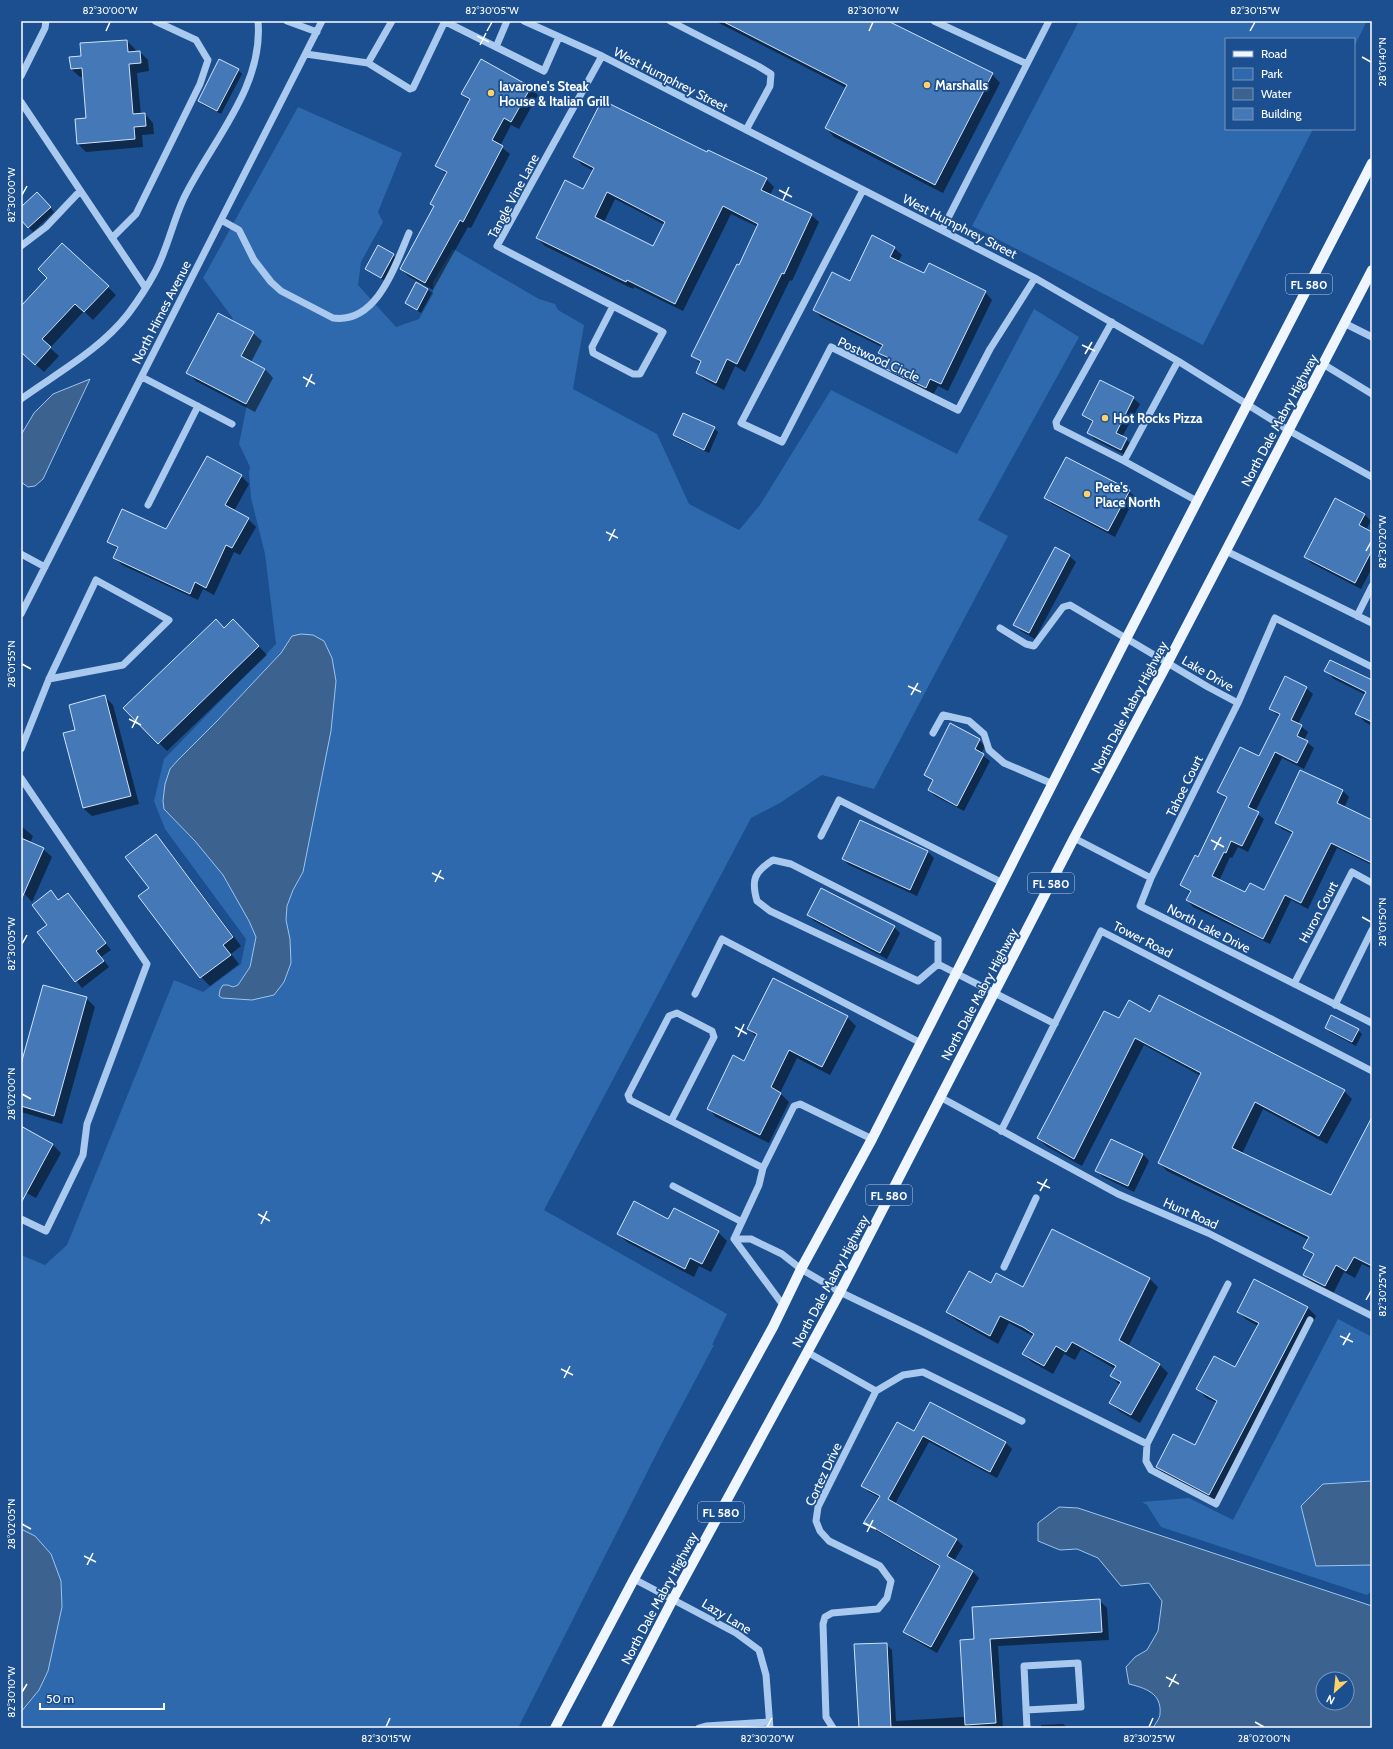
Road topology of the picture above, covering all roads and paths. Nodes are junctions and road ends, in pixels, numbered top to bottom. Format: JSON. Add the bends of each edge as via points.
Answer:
{"nodes":[{"id":1,"x":46,"y":21,"type":"edge"},
{"id":2,"x":155,"y":21,"type":"edge"},
{"id":3,"x":258,"y":21,"type":"edge"},
{"id":4,"x":287,"y":21,"type":"edge"},
{"id":5,"x":322,"y":21,"type":"edge"},
{"id":6,"x":392,"y":21,"type":"edge"},
{"id":7,"x":444,"y":21,"type":"edge"},
{"id":8,"x":507,"y":21,"type":"edge"},
{"id":9,"x":524,"y":21,"type":"edge"},
{"id":10,"x":670,"y":21,"type":"edge"},
{"id":11,"x":934,"y":21,"type":"edge"},
{"id":12,"x":1049,"y":21,"type":"edge"},
{"id":13,"x":317,"y":32,"type":"junction"},
{"id":14,"x":559,"y":37,"type":"junction"},
{"id":15,"x":496,"y":47,"type":"junction"},
{"id":16,"x":306,"y":54,"type":"junction"},
{"id":17,"x":602,"y":56,"type":"junction"},
{"id":18,"x":368,"y":63,"type":"junction"},
{"id":19,"x":1027,"y":64,"type":"junction"},
{"id":20,"x":21,"y":76,"type":"edge"},
{"id":21,"x":21,"y":102,"type":"edge"},
{"id":22,"x":746,"y":130,"type":"junction"},
{"id":23,"x":1372,"y":163,"type":"edge"},
{"id":24,"x":80,"y":190,"type":"junction"},
{"id":25,"x":862,"y":190,"type":"junction"},
{"id":26,"x":221,"y":220,"type":"junction"},
{"id":27,"x":942,"y":230,"type":"junction"},
{"id":28,"x":409,"y":233,"type":"dead end"},
{"id":29,"x":112,"y":238,"type":"junction"},
{"id":30,"x":21,"y":246,"type":"edge"},
{"id":31,"x":1372,"y":272,"type":"edge"},
{"id":32,"x":1035,"y":278,"type":"junction"},
{"id":33,"x":145,"y":287,"type":"junction"},
{"id":34,"x":613,"y":306,"type":"junction"},
{"id":35,"x":1112,"y":322,"type":"junction"},
{"id":36,"x":1344,"y":323,"type":"junction"},
{"id":37,"x":1372,"y":336,"type":"edge"},
{"id":38,"x":1178,"y":361,"type":"junction"},
{"id":39,"x":1323,"y":364,"type":"junction"},
{"id":40,"x":142,"y":377,"type":"junction"},
{"id":41,"x":1372,"y":393,"type":"edge"},
{"id":42,"x":21,"y":399,"type":"edge"},
{"id":43,"x":1247,"y":405,"type":"junction"},
{"id":44,"x":198,"y":406,"type":"junction"},
{"id":45,"x":232,"y":424,"type":"dead end"},
{"id":46,"x":1288,"y":430,"type":"junction"},
{"id":47,"x":1124,"y":461,"type":"junction"},
{"id":48,"x":1372,"y":477,"type":"edge"},
{"id":49,"x":1197,"y":501,"type":"junction"},
{"id":50,"x":148,"y":505,"type":"dead end"},
{"id":51,"x":1226,"y":551,"type":"junction"},
{"id":52,"x":21,"y":554,"type":"edge"},
{"id":53,"x":45,"y":567,"type":"junction"},
{"id":54,"x":1372,"y":586,"type":"edge"},
{"id":55,"x":21,"y":614,"type":"edge"},
{"id":56,"x":1357,"y":616,"type":"junction"},
{"id":57,"x":1372,"y":623,"type":"edge"},
{"id":58,"x":1000,"y":628,"type":"dead end"},
{"id":59,"x":1126,"y":639,"type":"junction"},
{"id":60,"x":1167,"y":664,"type":"junction"},
{"id":61,"x":1372,"y":667,"type":"edge"},
{"id":62,"x":49,"y":679,"type":"junction"},
{"id":63,"x":1238,"y":703,"type":"junction"},
{"id":64,"x":933,"y":733,"type":"dead end"},
{"id":65,"x":21,"y":749,"type":"edge"},
{"id":66,"x":21,"y":778,"type":"edge"},
{"id":67,"x":1053,"y":784,"type":"junction"},
{"id":68,"x":821,"y":836,"type":"dead end"},
{"id":69,"x":1074,"y":838,"type":"junction"},
{"id":70,"x":1151,"y":878,"type":"junction"},
{"id":71,"x":1002,"y":883,"type":"junction"},
{"id":72,"x":1372,"y":883,"type":"edge"},
{"id":73,"x":1372,"y":930,"type":"edge"},
{"id":74,"x":938,"y":964,"type":"junction"},
{"id":75,"x":957,"y":974,"type":"junction"},
{"id":76,"x":1294,"y":984,"type":"junction"},
{"id":77,"x":994,"y":993,"type":"junction"},
{"id":78,"x":695,"y":994,"type":"dead end"},
{"id":79,"x":1335,"y":1005,"type":"junction"},
{"id":80,"x":1372,"y":1023,"type":"edge"},
{"id":81,"x":1055,"y":1024,"type":"junction"},
{"id":82,"x":922,"y":1042,"type":"junction"},
{"id":83,"x":1372,"y":1071,"type":"edge"},
{"id":84,"x":940,"y":1097,"type":"junction"},
{"id":85,"x":671,"y":1121,"type":"junction"},
{"id":86,"x":1001,"y":1131,"type":"junction"},
{"id":87,"x":872,"y":1139,"type":"junction"},
{"id":88,"x":763,"y":1168,"type":"junction"},
{"id":89,"x":673,"y":1186,"type":"dead end"},
{"id":90,"x":1036,"y":1198,"type":"dead end"},
{"id":91,"x":21,"y":1219,"type":"edge"},
{"id":92,"x":742,"y":1222,"type":"junction"},
{"id":93,"x":734,"y":1239,"type":"junction"},
{"id":94,"x":1004,"y":1267,"type":"dead end"},
{"id":95,"x":801,"y":1269,"type":"junction"},
{"id":96,"x":1228,"y":1284,"type":"dead end"},
{"id":97,"x":840,"y":1292,"type":"junction"},
{"id":98,"x":783,"y":1305,"type":"junction"},
{"id":99,"x":1372,"y":1316,"type":"edge"},
{"id":100,"x":1310,"y":1320,"type":"dead end"},
{"id":101,"x":807,"y":1352,"type":"junction"},
{"id":102,"x":876,"y":1391,"type":"junction"},
{"id":103,"x":1022,"y":1421,"type":"dead end"},
{"id":104,"x":1147,"y":1444,"type":"junction"},
{"id":105,"x":634,"y":1579,"type":"junction"},
{"id":106,"x":673,"y":1599,"type":"junction"},
{"id":107,"x":1026,"y":1710,"type":"junction"},
{"id":108,"x":769,"y":1725,"type":"edge"},
{"id":109,"x":555,"y":1728,"type":"edge"},
{"id":110,"x":606,"y":1728,"type":"edge"},
{"id":111,"x":699,"y":1728,"type":"edge"},
{"id":112,"x":832,"y":1728,"type":"edge"},
{"id":113,"x":1027,"y":1728,"type":"edge"}],
"edges":[{"from":1,"to":20,"type":"street"},
{"from":2,"to":29,"type":"street","via":[[196,40],[208,60],[200,84],[136,214]]},
{"from":3,"to":33,"type":"street","via":[[256,53],[245,92],[196,173],[154,274]]},
{"from":4,"to":13,"type":"street"},
{"from":5,"to":13,"type":"street","name":"North Himes Avenue"},
{"from":6,"to":18,"type":"street"},
{"from":7,"to":15,"type":"street"},
{"from":7,"to":18,"type":"street","via":[[413,88],[410,89]]},
{"from":8,"to":15,"type":"street"},
{"from":9,"to":14,"type":"street","name":"West Humphrey Street"},
{"from":10,"to":22,"type":"street","via":[[771,74],[770,86]]},
{"from":11,"to":19,"type":"street"},
{"from":12,"to":19,"type":"street"},
{"from":13,"to":16,"type":"street","name":"North Himes Avenue"},
{"from":14,"to":15,"type":"street","via":[[544,71]]},
{"from":14,"to":17,"type":"street","name":"West Humphrey Street"},
{"from":16,"to":18,"type":"street"},
{"from":16,"to":26,"type":"street","name":"North Himes Avenue"},
{"from":17,"to":22,"type":"street","name":"West Humphrey Street"},
{"from":17,"to":34,"type":"street","name":"Tangle Vine Lane","via":[[497,246]]},
{"from":19,"to":27,"type":"street"},
{"from":21,"to":24,"type":"street"},
{"from":22,"to":25,"type":"street","name":"West Humphrey Street"},
{"from":23,"to":43,"type":"main road","number":"FL 580"},
{"from":24,"to":29,"type":"street"},
{"from":24,"to":30,"type":"street","via":[[46,227]]},
{"from":25,"to":27,"type":"street","name":"West Humphrey Street"},
{"from":25,"to":32,"type":"street","name":"Postwood Circle","via":[[741,423],[782,442],[831,348],[958,410],[990,350]]},
{"from":26,"to":28,"type":"street","via":[[239,230],[254,260],[281,291],[338,319],[356,316],[382,290]]},
{"from":26,"to":40,"type":"street","name":"North Himes Avenue"},
{"from":27,"to":32,"type":"street","name":"West Humphrey Street"},
{"from":29,"to":33,"type":"street"},
{"from":31,"to":36,"type":"main road","name":"North Dale Mabry Highway","number":"FL 580"},
{"from":32,"to":35,"type":"street","name":"West Humphrey Street"},
{"from":33,"to":42,"type":"street","via":[[128,314],[100,342]]},
{"from":34,"to":34,"type":"street","name":"Tangle Vine Lane","via":[[663,332],[640,374],[633,374],[593,353],[592,346]]},
{"from":35,"to":38,"type":"street","name":"West Humphrey Street"},
{"from":35,"to":47,"type":"street","via":[[1056,422],[1057,427]]},
{"from":36,"to":37,"type":"street"},
{"from":36,"to":39,"type":"main road","name":"North Dale Mabry Highway","number":"FL 580"},
{"from":38,"to":43,"type":"street","name":"West Humphrey Street"},
{"from":38,"to":47,"type":"street"},
{"from":39,"to":41,"type":"street"},
{"from":39,"to":46,"type":"main road","name":"North Dale Mabry Highway","number":"FL 580"},
{"from":40,"to":44,"type":"street"},
{"from":40,"to":53,"type":"street","name":"North Himes Avenue"},
{"from":43,"to":46,"type":"street","name":"West Humphrey Street"},
{"from":43,"to":49,"type":"main road","number":"FL 580"},
{"from":44,"to":45,"type":"street"},
{"from":44,"to":50,"type":"street"},
{"from":46,"to":48,"type":"street","name":"West Humphrey Street"},
{"from":46,"to":51,"type":"main road","name":"North Dale Mabry Highway","number":"FL 580"},
{"from":47,"to":49,"type":"street"},
{"from":49,"to":59,"type":"main road","number":"FL 580"},
{"from":51,"to":56,"type":"street"},
{"from":51,"to":60,"type":"main road","name":"North Dale Mabry Highway","number":"FL 580"},
{"from":52,"to":53,"type":"street"},
{"from":53,"to":55,"type":"street","name":"North Himes Avenue"},
{"from":54,"to":56,"type":"street"},
{"from":56,"to":57,"type":"street"},
{"from":58,"to":59,"type":"street","name":"Lake Drive","via":[[1034,646],[1063,607],[1070,605]]},
{"from":59,"to":60,"type":"street","name":"Lake Drive"},
{"from":59,"to":67,"type":"main road","number":"FL 580"},
{"from":60,"to":63,"type":"street","name":"Lake Drive"},
{"from":60,"to":69,"type":"main road","name":"North Dale Mabry Highway","number":"FL 580"},
{"from":61,"to":63,"type":"street","name":"Tahoe Court","via":[[1275,618]]},
{"from":62,"to":62,"type":"street","via":[[123,665],[169,620],[96,580]]},
{"from":62,"to":65,"type":"street"},
{"from":63,"to":70,"type":"street","name":"Tahoe Court"},
{"from":64,"to":67,"type":"street","via":[[944,715],[969,721],[984,734],[989,750],[1004,763]]},
{"from":66,"to":91,"type":"street","via":[[147,964],[86,1124],[83,1155],[46,1231]]},
{"from":67,"to":71,"type":"main road","number":"FL 580"},
{"from":68,"to":71,"type":"street","via":[[838,800]]},
{"from":69,"to":70,"type":"street"},
{"from":69,"to":77,"type":"main road","name":"North Dale Mabry Highway","number":"FL 580"},
{"from":70,"to":76,"type":"street","name":"North Lake Drive","via":[[1140,906]]},
{"from":71,"to":75,"type":"main road","number":"FL 580"},
{"from":72,"to":76,"type":"street","name":"Huron Court","via":[[1352,872]]},
{"from":73,"to":79,"type":"street"},
{"from":74,"to":74,"type":"street","via":[[918,981],[770,911],[757,901],[753,886],[761,868],[773,860],[791,864],[938,939]]},
{"from":74,"to":75,"type":"street"},
{"from":75,"to":77,"type":"street"},
{"from":75,"to":82,"type":"main road","number":"FL 580"},
{"from":76,"to":79,"type":"street","name":"North Lake Drive"},
{"from":77,"to":81,"type":"street"},
{"from":77,"to":84,"type":"main road","name":"North Dale Mabry Highway","number":"FL 580"},
{"from":78,"to":82,"type":"street","via":[[722,939]]},
{"from":79,"to":80,"type":"street","name":"North Lake Drive"},
{"from":81,"to":83,"type":"street","name":"Tower Road","via":[[1101,931]]},
{"from":81,"to":86,"type":"street","name":"Tower Road"},
{"from":82,"to":87,"type":"main road","number":"FL 580"},
{"from":84,"to":86,"type":"street","name":"Hunt Road"},
{"from":84,"to":97,"type":"main road","name":"North Dale Mabry Highway","number":"FL 580"},
{"from":85,"to":85,"type":"street","via":[[630,1100],[628,1095],[669,1016],[677,1013],[712,1032],[714,1037]]},
{"from":85,"to":88,"type":"street"},
{"from":86,"to":99,"type":"street","name":"Hunt Road","via":[[1118,1194],[1208,1232]]},
{"from":87,"to":88,"type":"street","via":[[800,1104],[794,1106]]},
{"from":87,"to":95,"type":"main road","number":"FL 580"},
{"from":88,"to":92,"type":"street","via":[[759,1186]]},
{"from":89,"to":92,"type":"street"},
{"from":90,"to":94,"type":"street"},
{"from":92,"to":93,"type":"street"},
{"from":93,"to":95,"type":"street","via":[[750,1239],[782,1254]]},
{"from":93,"to":98,"type":"street"},
{"from":95,"to":97,"type":"street"},
{"from":95,"to":98,"type":"main road","number":"FL 580"},
{"from":96,"to":104,"type":"street"},
{"from":97,"to":101,"type":"main road","name":"North Dale Mabry Highway","number":"FL 580"},
{"from":97,"to":104,"type":"street"},
{"from":98,"to":105,"type":"main road","number":"FL 580"},
{"from":100,"to":104,"type":"street","via":[[1216,1504],[1150,1470],[1146,1461]]},
{"from":101,"to":102,"type":"street"},
{"from":101,"to":106,"type":"main road","name":"North Dale Mabry Highway","number":"FL 580"},
{"from":102,"to":103,"type":"street","via":[[902,1375],[923,1372]]},
{"from":102,"to":112,"type":"street","name":"Cortez Drive","via":[[818,1508],[816,1521],[820,1531],[829,1541],[880,1566],[890,1581],[887,1598],[878,1609],[825,1617],[823,1624],[826,1718]]},
{"from":105,"to":106,"type":"street","name":"Lazy Lane"},
{"from":105,"to":109,"type":"main road","number":"FL 580"},
{"from":106,"to":108,"type":"street","name":"Lazy Lane","via":[[736,1633],[759,1650],[766,1675]]},
{"from":106,"to":110,"type":"main road","name":"North Dale Mabry Highway","number":"FL 580"},
{"from":107,"to":107,"type":"street","via":[[1081,1707],[1078,1664],[1024,1666]]},
{"from":107,"to":113,"type":"street"},
{"from":108,"to":111,"type":"street"}]}
